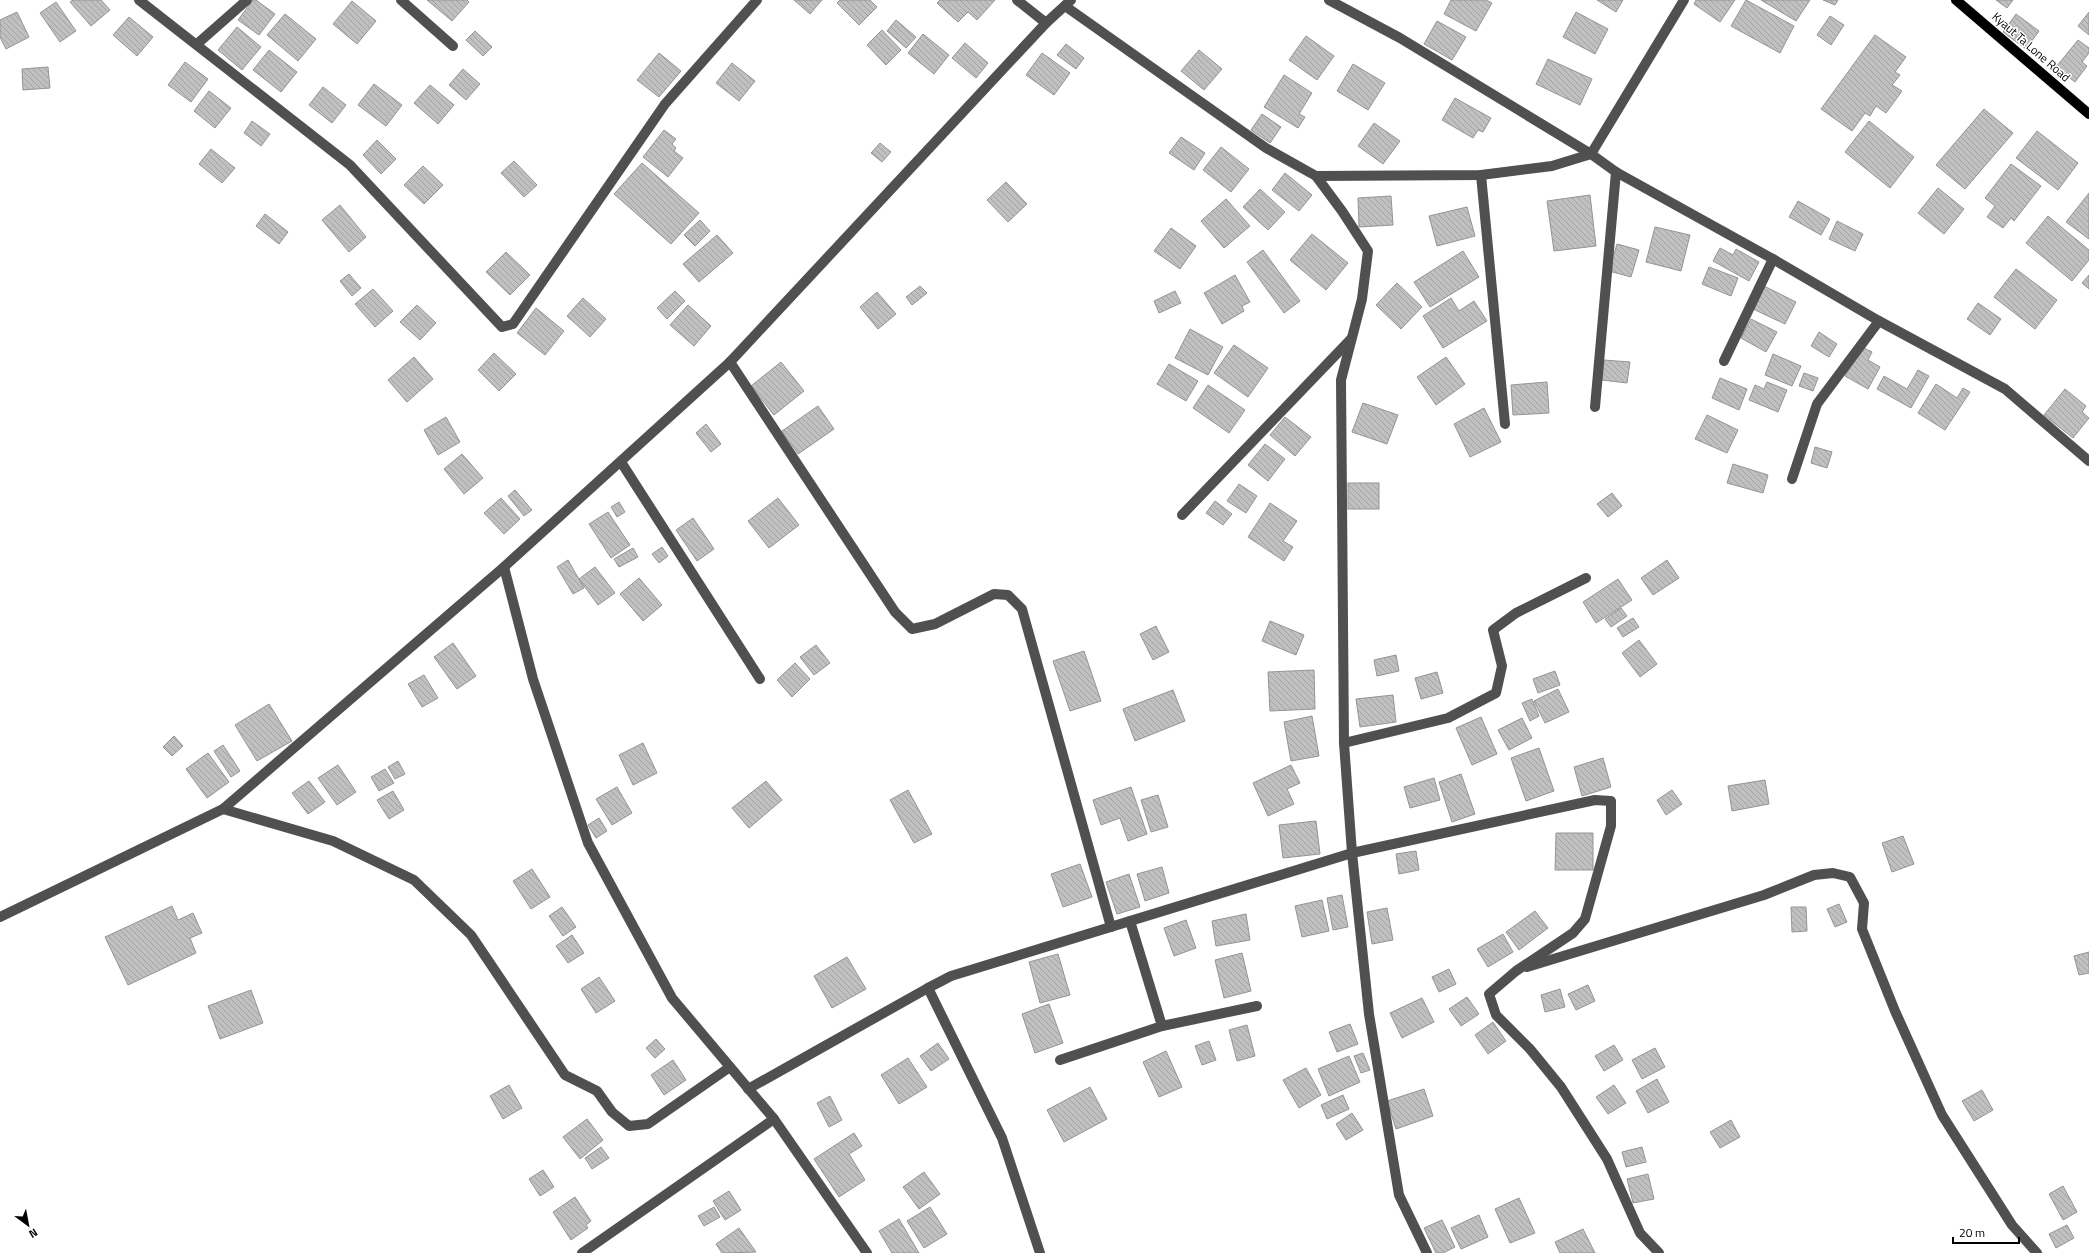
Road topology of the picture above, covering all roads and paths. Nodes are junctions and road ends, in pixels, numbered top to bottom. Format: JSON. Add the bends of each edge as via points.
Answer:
{"nodes":[{"id":1,"x":139,"y":0,"type":"edge"},
{"id":2,"x":247,"y":0,"type":"edge"},
{"id":3,"x":401,"y":0,"type":"edge"},
{"id":4,"x":757,"y":0,"type":"edge"},
{"id":5,"x":1017,"y":0,"type":"edge"},
{"id":6,"x":1329,"y":0,"type":"edge"},
{"id":7,"x":1684,"y":0,"type":"edge"},
{"id":8,"x":1956,"y":0,"type":"edge"},
{"id":9,"x":1068,"y":3,"type":"edge"},
{"id":10,"x":1046,"y":23,"type":"junction"},
{"id":11,"x":197,"y":44,"type":"junction"},
{"id":12,"x":453,"y":46,"type":"dead end"},
{"id":13,"x":2089,"y":114,"type":"edge"},
{"id":14,"x":1591,"y":154,"type":"junction"},
{"id":15,"x":1616,"y":172,"type":"junction"},
{"id":16,"x":1481,"y":175,"type":"junction"},
{"id":17,"x":1316,"y":176,"type":"junction"},
{"id":18,"x":1773,"y":259,"type":"junction"},
{"id":19,"x":1879,"y":321,"type":"junction"},
{"id":20,"x":1352,"y":338,"type":"junction"},
{"id":21,"x":730,"y":362,"type":"junction"},
{"id":22,"x":1724,"y":362,"type":"dead end"},
{"id":23,"x":1595,"y":407,"type":"dead end"},
{"id":24,"x":1505,"y":424,"type":"dead end"},
{"id":25,"x":2089,"y":461,"type":"edge"},
{"id":26,"x":621,"y":462,"type":"junction"},
{"id":27,"x":1792,"y":479,"type":"dead end"},
{"id":28,"x":1182,"y":515,"type":"dead end"},
{"id":29,"x":504,"y":567,"type":"junction"},
{"id":30,"x":1586,"y":578,"type":"dead end"},
{"id":31,"x":760,"y":679,"type":"dead end"},
{"id":32,"x":1344,"y":743,"type":"junction"},
{"id":33,"x":223,"y":809,"type":"junction"},
{"id":34,"x":1352,"y":853,"type":"junction"},
{"id":35,"x":0,"y":917,"type":"edge"},
{"id":36,"x":1130,"y":921,"type":"junction"},
{"id":37,"x":1111,"y":927,"type":"junction"},
{"id":38,"x":1516,"y":971,"type":"junction"},
{"id":39,"x":928,"y":988,"type":"junction"},
{"id":40,"x":1257,"y":1006,"type":"dead end"},
{"id":41,"x":1162,"y":1026,"type":"junction"},
{"id":42,"x":1060,"y":1060,"type":"dead end"},
{"id":43,"x":730,"y":1067,"type":"junction"},
{"id":44,"x":748,"y":1089,"type":"junction"},
{"id":45,"x":774,"y":1119,"type":"junction"},
{"id":46,"x":582,"y":1253,"type":"edge"},
{"id":47,"x":868,"y":1253,"type":"edge"},
{"id":48,"x":1040,"y":1253,"type":"edge"},
{"id":49,"x":1427,"y":1253,"type":"edge"},
{"id":50,"x":1659,"y":1253,"type":"edge"},
{"id":51,"x":2038,"y":1253,"type":"edge"}],
"edges":[{"from":1,"to":11,"type":"street"},
{"from":2,"to":11,"type":"street"},
{"from":3,"to":12,"type":"street"},
{"from":4,"to":11,"type":"street","via":[[665,104],[512,324],[502,327],[350,164]]},
{"from":5,"to":10,"type":"street"},
{"from":6,"to":14,"type":"street","via":[[1400,38]]},
{"from":7,"to":14,"type":"street"},
{"from":8,"to":13,"type":"main road","name":"Kyaut Ta Lone Road"},
{"from":9,"to":10,"type":"street"},
{"from":9,"to":17,"type":"street","via":[[1266,148]]},
{"from":10,"to":21,"type":"street"},
{"from":14,"to":15,"type":"street"},
{"from":14,"to":16,"type":"street","via":[[1552,166]]},
{"from":15,"to":18,"type":"street"},
{"from":15,"to":23,"type":"street"},
{"from":16,"to":17,"type":"street"},
{"from":16,"to":24,"type":"street"},
{"from":17,"to":20,"type":"street","via":[[1368,251],[1362,299]]},
{"from":18,"to":19,"type":"street"},
{"from":18,"to":22,"type":"street"},
{"from":19,"to":25,"type":"street","via":[[2005,389]]},
{"from":19,"to":27,"type":"street","via":[[1817,404]]},
{"from":20,"to":28,"type":"street"},
{"from":20,"to":32,"type":"street","via":[[1341,380]]},
{"from":21,"to":26,"type":"street"},
{"from":21,"to":37,"type":"street","via":[[895,612],[912,628],[935,624],[994,594],[1008,595],[1022,609]]},
{"from":26,"to":29,"type":"street"},
{"from":26,"to":31,"type":"street"},
{"from":29,"to":33,"type":"street"},
{"from":29,"to":43,"type":"street","via":[[532,679],[588,843],[672,998]]},
{"from":30,"to":32,"type":"street","via":[[1516,613],[1493,630],[1502,666],[1496,693],[1448,718]]},
{"from":32,"to":34,"type":"street"},
{"from":33,"to":35,"type":"street"},
{"from":33,"to":43,"type":"street","via":[[333,841],[414,880],[471,935],[565,1075],[597,1091],[612,1112],[628,1126],[648,1124]]},
{"from":34,"to":36,"type":"street"},
{"from":34,"to":38,"type":"street","via":[[1595,800],[1611,801],[1611,826],[1585,919],[1573,933]]},
{"from":34,"to":49,"type":"street","via":[[1369,1014],[1399,1195]]},
{"from":36,"to":37,"type":"street"},
{"from":36,"to":41,"type":"street"},
{"from":37,"to":39,"type":"street","via":[[951,976]]},
{"from":38,"to":50,"type":"street","via":[[1490,994],[1496,1015],[1530,1049],[1561,1087],[1607,1159],[1640,1233]]},
{"from":38,"to":51,"type":"street","via":[[1764,894],[1814,874],[1833,873],[1850,877],[1864,904],[1862,929],[1942,1116],[2012,1225]]},
{"from":39,"to":44,"type":"street"},
{"from":39,"to":48,"type":"street","via":[[1002,1138]]},
{"from":40,"to":41,"type":"street"},
{"from":41,"to":42,"type":"street"},
{"from":43,"to":44,"type":"street"},
{"from":44,"to":45,"type":"street"},
{"from":45,"to":46,"type":"street"},
{"from":45,"to":47,"type":"street"}]}
